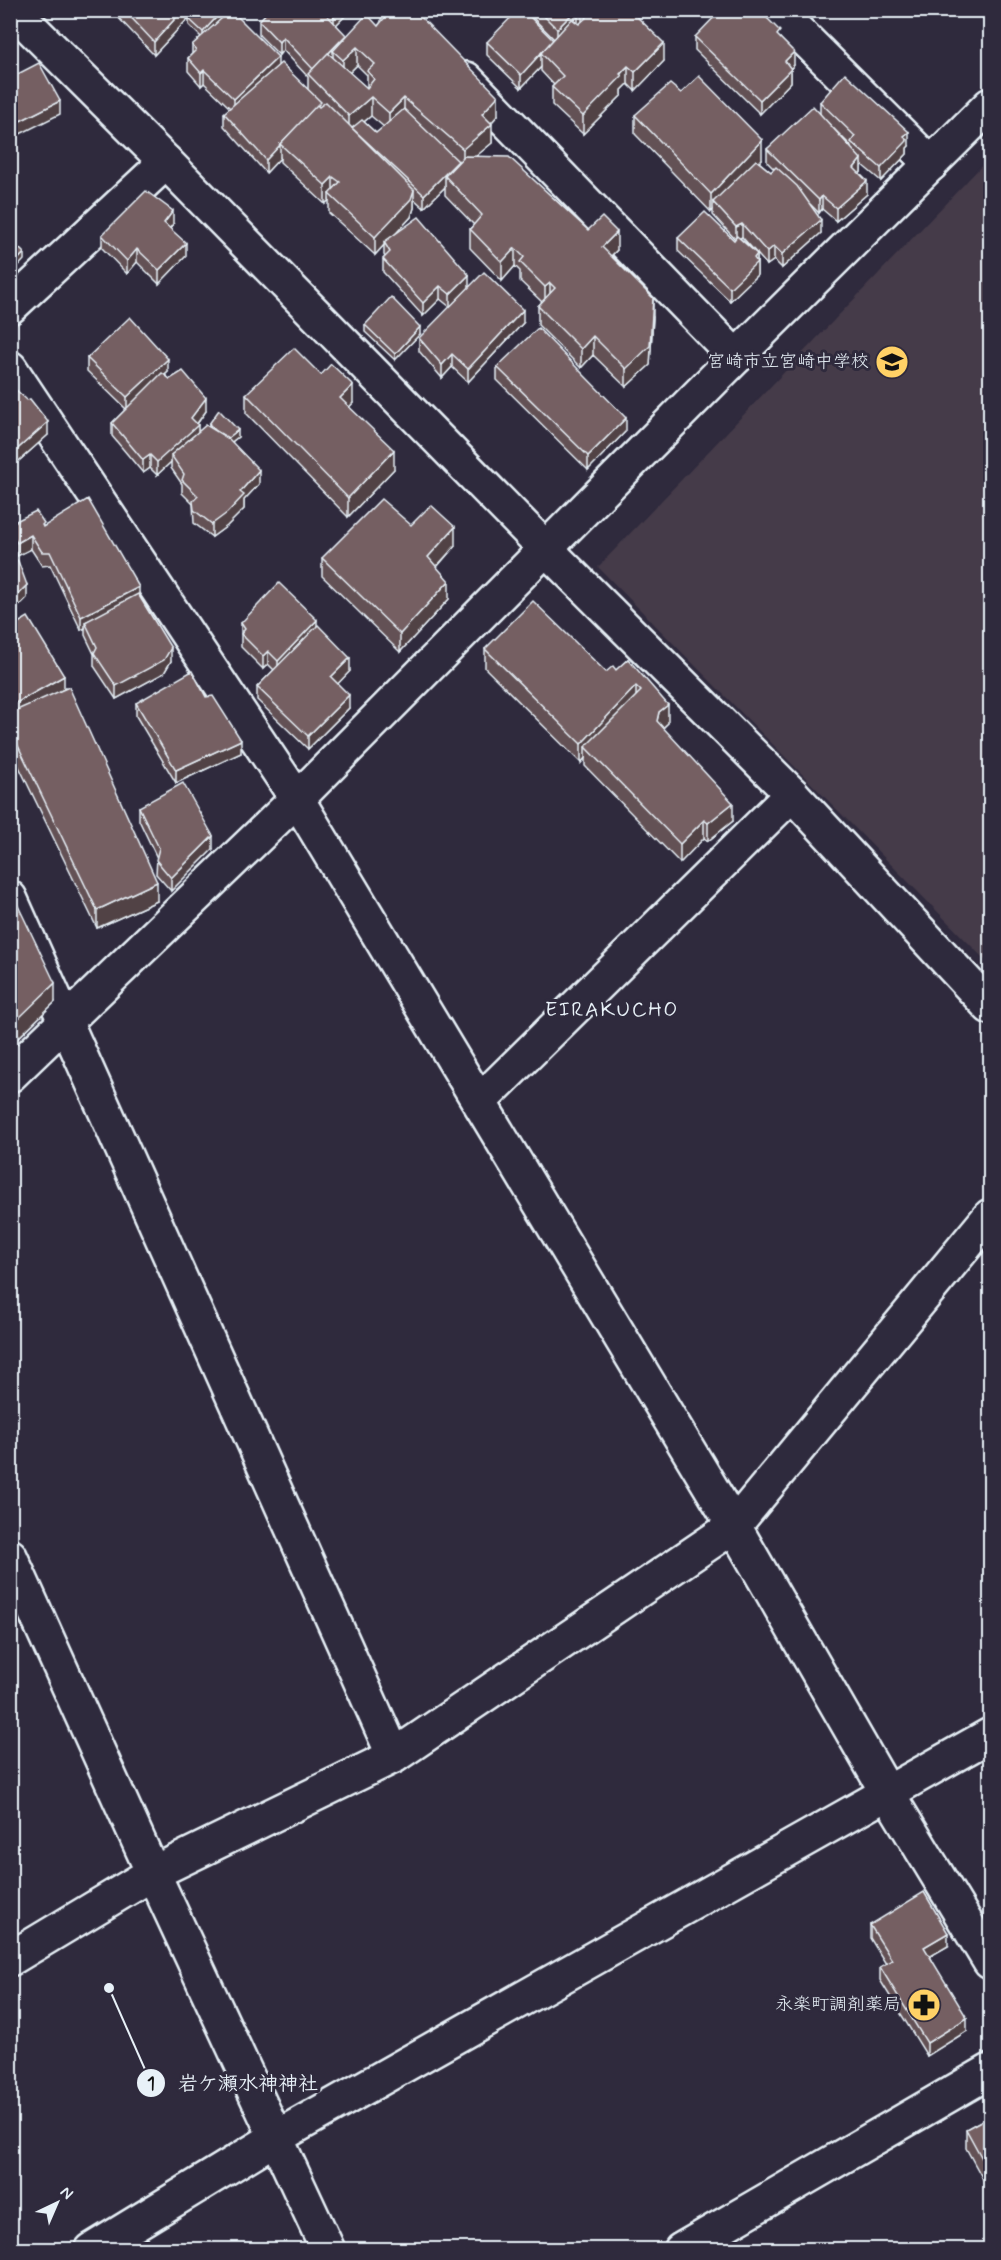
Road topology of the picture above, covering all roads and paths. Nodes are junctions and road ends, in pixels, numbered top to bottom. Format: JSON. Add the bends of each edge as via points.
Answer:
{"nodes":[{"id":1,"x":13,"y":10,"type":"edge"},
{"id":2,"x":776,"y":10,"type":"edge"},
{"id":3,"x":450,"y":61,"type":"edge"},
{"id":4,"x":990,"y":105,"type":"edge"},
{"id":5,"x":166,"y":162,"type":"junction"},
{"id":6,"x":931,"y":164,"type":"junction"},
{"id":7,"x":10,"y":307,"type":"edge"},
{"id":8,"x":736,"y":357,"type":"junction"},
{"id":9,"x":10,"y":368,"type":"edge"},
{"id":10,"x":546,"y":549,"type":"junction"},
{"id":11,"x":792,"y":795,"type":"junction"},
{"id":12,"x":297,"y":799,"type":"junction"},
{"id":13,"x":10,"y":898,"type":"edge"},
{"id":14,"x":990,"y":1007,"type":"edge"},
{"id":15,"x":67,"y":1020,"type":"junction"},
{"id":16,"x":10,"y":1075,"type":"edge"},
{"id":17,"x":480,"y":1101,"type":"junction"},
{"id":18,"x":990,"y":1216,"type":"edge"},
{"id":19,"x":734,"y":1526,"type":"junction"},
{"id":20,"x":10,"y":1556,"type":"edge"},
{"id":21,"x":990,"y":1735,"type":"edge"},
{"id":22,"x":394,"y":1756,"type":"junction"},
{"id":23,"x":888,"y":1794,"type":"junction"},
{"id":24,"x":153,"y":1873,"type":"junction"},
{"id":25,"x":10,"y":1959,"type":"edge"},
{"id":26,"x":990,"y":1962,"type":"edge"},
{"id":27,"x":990,"y":2071,"type":"edge"},
{"id":28,"x":277,"y":2137,"type":"junction"},
{"id":29,"x":92,"y":2250,"type":"edge"},
{"id":30,"x":328,"y":2250,"type":"edge"},
{"id":31,"x":681,"y":2250,"type":"edge"}],
"edges":[{"from":1,"to":5,"type":"street"},
{"from":2,"to":6,"type":"street"},
{"from":3,"to":8,"type":"street"},
{"from":4,"to":6,"type":"street"},
{"from":5,"to":7,"type":"street"},
{"from":5,"to":10,"type":"street"},
{"from":6,"to":8,"type":"street"},
{"from":8,"to":10,"type":"street"},
{"from":9,"to":12,"type":"street"},
{"from":10,"to":11,"type":"street"},
{"from":10,"to":12,"type":"street"},
{"from":11,"to":14,"type":"street"},
{"from":11,"to":17,"type":"street"},
{"from":12,"to":15,"type":"street"},
{"from":12,"to":17,"type":"street"},
{"from":13,"to":15,"type":"street"},
{"from":15,"to":16,"type":"street"},
{"from":15,"to":22,"type":"street"},
{"from":17,"to":19,"type":"street"},
{"from":18,"to":19,"type":"street"},
{"from":19,"to":22,"type":"street"},
{"from":19,"to":23,"type":"street"},
{"from":20,"to":24,"type":"street"},
{"from":21,"to":23,"type":"street"},
{"from":22,"to":24,"type":"street"},
{"from":23,"to":26,"type":"street"},
{"from":23,"to":28,"type":"street"},
{"from":24,"to":25,"type":"street"},
{"from":24,"to":28,"type":"street"},
{"from":27,"to":31,"type":"street"},
{"from":28,"to":29,"type":"street"},
{"from":28,"to":30,"type":"street"}]}
